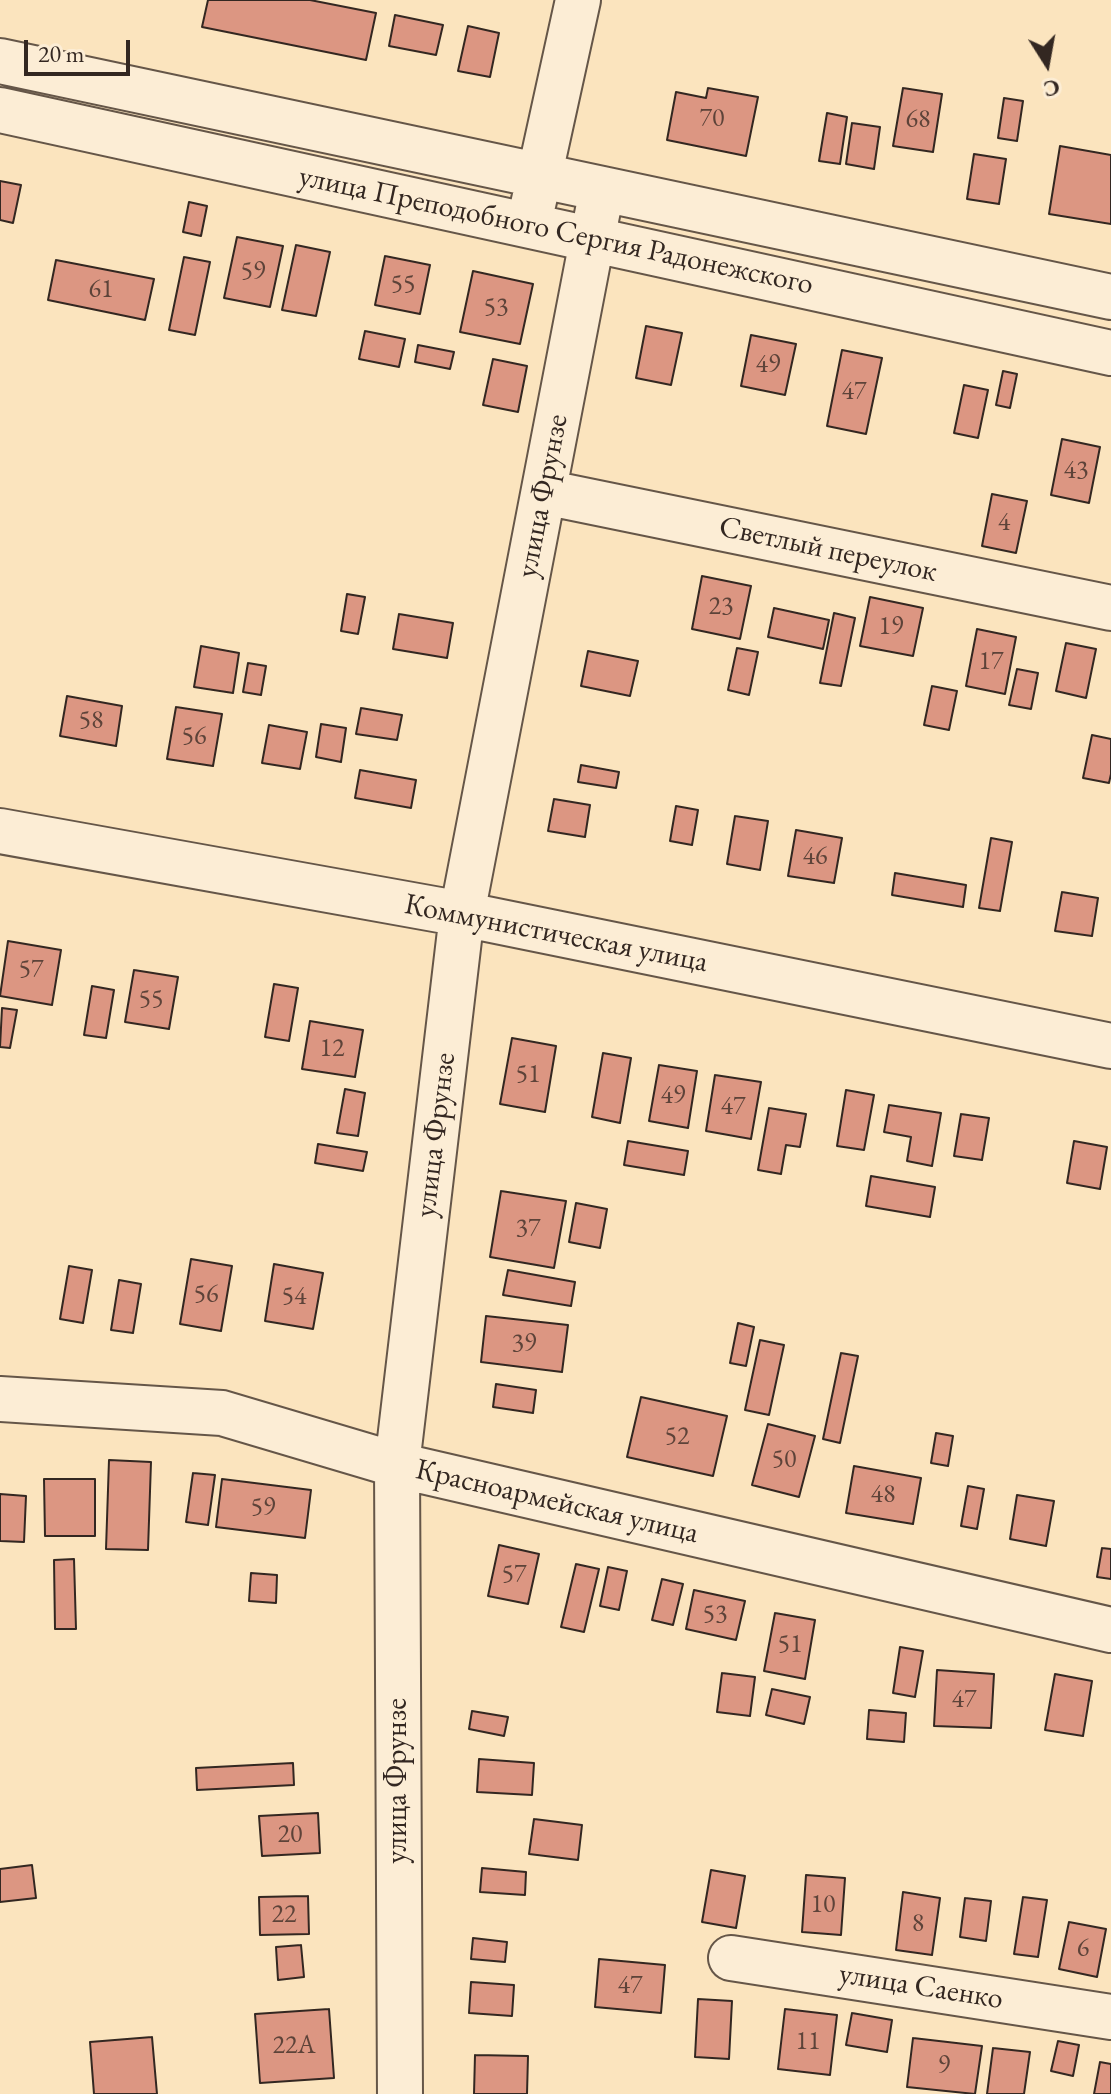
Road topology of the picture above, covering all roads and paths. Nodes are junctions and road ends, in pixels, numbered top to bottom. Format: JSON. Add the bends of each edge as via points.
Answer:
{"nodes":[{"id":1,"x":578,"y":0,"type":"edge"},
{"id":2,"x":0,"y":61,"type":"edge"},
{"id":3,"x":0,"y":110,"type":"edge"},
{"id":4,"x":539,"y":176,"type":"junction"},
{"id":5,"x":602,"y":189,"type":"junction"},
{"id":6,"x":529,"y":225,"type":"junction"},
{"id":7,"x":591,"y":239,"type":"junction"},
{"id":8,"x":1111,"y":297,"type":"edge"},
{"id":9,"x":1111,"y":353,"type":"edge"},
{"id":10,"x":544,"y":492,"type":"junction"},
{"id":11,"x":1111,"y":608,"type":"edge"},
{"id":12,"x":0,"y":831,"type":"edge"},
{"id":13,"x":462,"y":914,"type":"junction"},
{"id":14,"x":1111,"y":1046,"type":"edge"},
{"id":15,"x":0,"y":1399,"type":"edge"},
{"id":16,"x":397,"y":1465,"type":"junction"},
{"id":17,"x":1111,"y":1630,"type":"edge"},
{"id":18,"x":731,"y":1958,"type":"dead end"},
{"id":19,"x":1111,"y":2017,"type":"edge"},
{"id":20,"x":400,"y":2094,"type":"edge"}],
"edges":[{"from":1,"to":4,"type":"street"},
{"from":2,"to":4,"type":"street","name":"улица Преподобного Сергия Радонежского"},
{"from":3,"to":6,"type":"street","name":"улица Преподобного Сергия Радонежского"},
{"from":4,"to":5,"type":"street","name":"улица Преподобного Сергия Радонежского"},
{"from":4,"to":6,"type":"street"},
{"from":5,"to":7,"type":"street","name":"улица Фрунзе"},
{"from":5,"to":8,"type":"street","name":"улица Преподобного Сергия Радонежского"},
{"from":6,"to":7,"type":"street","name":"улица Преподобного Сергия Радонежского"},
{"from":7,"to":9,"type":"street","name":"улица Преподобного Сергия Радонежского"},
{"from":7,"to":10,"type":"street","name":"улица Фрунзе"},
{"from":10,"to":11,"type":"street","name":"Светлый переулок"},
{"from":10,"to":13,"type":"street","name":"улица Фрунзе"},
{"from":12,"to":13,"type":"street","name":"Коммунистическая улица"},
{"from":13,"to":14,"type":"street","name":"Коммунистическая улица"},
{"from":13,"to":16,"type":"street","name":"улица Фрунзе"},
{"from":15,"to":16,"type":"street","name":"Красноармейская улица","via":[[222,1413]]},
{"from":16,"to":17,"type":"street","name":"Красноармейская улица"},
{"from":16,"to":20,"type":"street","name":"улица Фрунзе"},
{"from":18,"to":19,"type":"street","name":"улица Саенко"}]}
